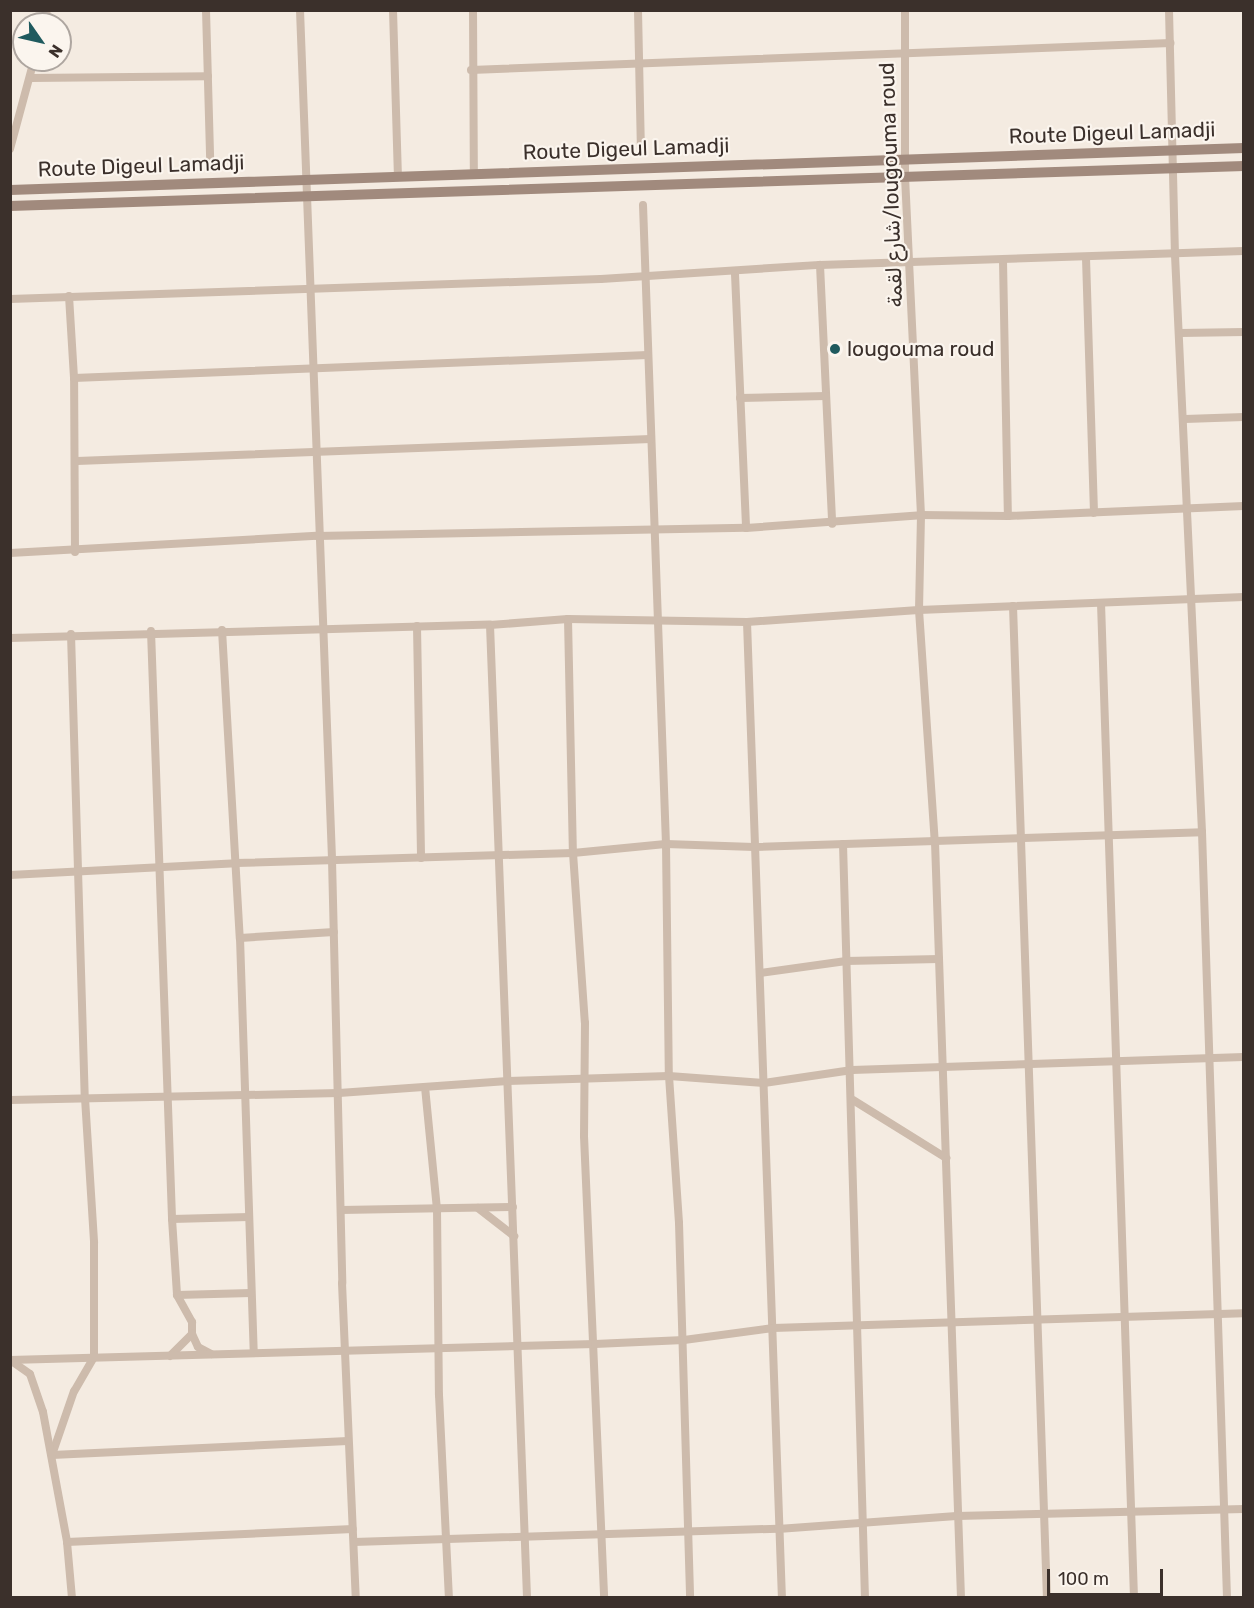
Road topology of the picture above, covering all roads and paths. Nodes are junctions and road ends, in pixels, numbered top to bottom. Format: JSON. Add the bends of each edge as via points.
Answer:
{"nodes":[{"id":1,"x":206,"y":10,"type":"edge"},
{"id":2,"x":300,"y":10,"type":"edge"},
{"id":3,"x":393,"y":10,"type":"edge"},
{"id":4,"x":473,"y":10,"type":"edge"},
{"id":5,"x":638,"y":10,"type":"edge"},
{"id":6,"x":905,"y":10,"type":"edge"},
{"id":7,"x":1169,"y":10,"type":"edge"},
{"id":8,"x":1170,"y":43,"type":"junction"},
{"id":9,"x":904,"y":52,"type":"junction"},
{"id":10,"x":639,"y":62,"type":"junction"},
{"id":11,"x":471,"y":70,"type":"junction"},
{"id":12,"x":31,"y":72,"type":"edge"},
{"id":13,"x":208,"y":76,"type":"junction"},
{"id":14,"x":30,"y":78,"type":"junction"},
{"id":15,"x":1244,"y":148,"type":"edge"},
{"id":16,"x":10,"y":149,"type":"edge"},
{"id":17,"x":641,"y":149,"type":"dead end"},
{"id":18,"x":1171,"y":150,"type":"junction"},
{"id":19,"x":210,"y":157,"type":"dead end"},
{"id":20,"x":905,"y":159,"type":"junction"},
{"id":21,"x":1244,"y":166,"type":"edge"},
{"id":22,"x":1172,"y":167,"type":"junction"},
{"id":23,"x":474,"y":174,"type":"junction"},
{"id":24,"x":905,"y":176,"type":"junction"},
{"id":25,"x":398,"y":177,"type":"junction"},
{"id":26,"x":307,"y":180,"type":"junction"},
{"id":27,"x":10,"y":190,"type":"edge"},
{"id":28,"x":308,"y":196,"type":"junction"},
{"id":29,"x":643,"y":205,"type":"dead end"},
{"id":30,"x":10,"y":206,"type":"edge"},
{"id":31,"x":1244,"y":252,"type":"edge"},
{"id":32,"x":1175,"y":255,"type":"junction"},
{"id":33,"x":1086,"y":258,"type":"junction"},
{"id":34,"x":1003,"y":261,"type":"junction"},
{"id":35,"x":910,"y":262,"type":"junction"},
{"id":36,"x":820,"y":265,"type":"junction"},
{"id":37,"x":735,"y":274,"type":"junction"},
{"id":38,"x":645,"y":275,"type":"junction"},
{"id":39,"x":310,"y":287,"type":"junction"},
{"id":40,"x":69,"y":296,"type":"junction"},
{"id":41,"x":10,"y":299,"type":"edge"},
{"id":42,"x":1244,"y":332,"type":"edge"},
{"id":43,"x":1180,"y":333,"type":"junction"},
{"id":44,"x":648,"y":355,"type":"junction"},
{"id":45,"x":314,"y":368,"type":"junction"},
{"id":46,"x":74,"y":378,"type":"junction"},
{"id":47,"x":826,"y":396,"type":"junction"},
{"id":48,"x":740,"y":398,"type":"junction"},
{"id":49,"x":1244,"y":417,"type":"edge"},
{"id":50,"x":1185,"y":419,"type":"junction"},
{"id":51,"x":651,"y":439,"type":"junction"},
{"id":52,"x":315,"y":450,"type":"junction"},
{"id":53,"x":77,"y":460,"type":"junction"},
{"id":54,"x":1244,"y":506,"type":"edge"},
{"id":55,"x":1187,"y":508,"type":"junction"},
{"id":56,"x":1094,"y":513,"type":"junction"},
{"id":57,"x":921,"y":515,"type":"junction"},
{"id":58,"x":1008,"y":516,"type":"junction"},
{"id":59,"x":832,"y":524,"type":"junction"},
{"id":60,"x":652,"y":528,"type":"junction"},
{"id":61,"x":746,"y":528,"type":"junction"},
{"id":62,"x":317,"y":536,"type":"junction"},
{"id":63,"x":75,"y":552,"type":"junction"},
{"id":64,"x":10,"y":553,"type":"edge"},
{"id":65,"x":1244,"y":597,"type":"edge"},
{"id":66,"x":1190,"y":599,"type":"junction"},
{"id":67,"x":1101,"y":603,"type":"junction"},
{"id":68,"x":1013,"y":606,"type":"junction"},
{"id":69,"x":919,"y":610,"type":"junction"},
{"id":70,"x":568,"y":619,"type":"junction"},
{"id":71,"x":656,"y":621,"type":"junction"},
{"id":72,"x":747,"y":622,"type":"junction"},
{"id":73,"x":490,"y":625,"type":"junction"},
{"id":74,"x":417,"y":626,"type":"junction"},
{"id":75,"x":322,"y":629,"type":"junction"},
{"id":76,"x":222,"y":630,"type":"junction"},
{"id":77,"x":151,"y":631,"type":"junction"},
{"id":78,"x":71,"y":634,"type":"junction"},
{"id":79,"x":10,"y":638,"type":"edge"},
{"id":80,"x":1202,"y":832,"type":"junction"},
{"id":81,"x":1112,"y":835,"type":"junction"},
{"id":82,"x":1020,"y":839,"type":"junction"},
{"id":83,"x":935,"y":842,"type":"junction"},
{"id":84,"x":666,"y":844,"type":"junction"},
{"id":85,"x":843,"y":844,"type":"junction"},
{"id":86,"x":754,"y":847,"type":"junction"},
{"id":87,"x":573,"y":853,"type":"junction"},
{"id":88,"x":500,"y":854,"type":"junction"},
{"id":89,"x":421,"y":858,"type":"junction"},
{"id":90,"x":332,"y":860,"type":"junction"},
{"id":91,"x":236,"y":863,"type":"junction"},
{"id":92,"x":162,"y":866,"type":"junction"},
{"id":93,"x":80,"y":870,"type":"junction"},
{"id":94,"x":10,"y":875,"type":"edge"},
{"id":95,"x":334,"y":932,"type":"junction"},
{"id":96,"x":240,"y":938,"type":"junction"},
{"id":97,"x":939,"y":959,"type":"junction"},
{"id":98,"x":846,"y":961,"type":"junction"},
{"id":99,"x":760,"y":973,"type":"junction"},
{"id":100,"x":1244,"y":1057,"type":"edge"},
{"id":101,"x":1208,"y":1059,"type":"junction"},
{"id":102,"x":1119,"y":1061,"type":"junction"},
{"id":103,"x":943,"y":1065,"type":"junction"},
{"id":104,"x":1028,"y":1065,"type":"junction"},
{"id":105,"x":852,"y":1070,"type":"junction"},
{"id":106,"x":669,"y":1076,"type":"junction"},
{"id":107,"x":508,"y":1081,"type":"junction"},
{"id":108,"x":583,"y":1081,"type":"junction"},
{"id":109,"x":764,"y":1083,"type":"junction"},
{"id":110,"x":425,"y":1087,"type":"junction"},
{"id":111,"x":242,"y":1094,"type":"junction"},
{"id":112,"x":339,"y":1094,"type":"junction"},
{"id":113,"x":167,"y":1095,"type":"junction"},
{"id":114,"x":85,"y":1098,"type":"junction"},
{"id":115,"x":853,"y":1100,"type":"junction"},
{"id":116,"x":10,"y":1101,"type":"edge"},
{"id":117,"x":946,"y":1158,"type":"junction"},
{"id":118,"x":513,"y":1207,"type":"junction"},
{"id":119,"x":478,"y":1208,"type":"junction"},
{"id":120,"x":437,"y":1209,"type":"junction"},
{"id":121,"x":341,"y":1210,"type":"junction"},
{"id":122,"x":249,"y":1217,"type":"junction"},
{"id":123,"x":172,"y":1219,"type":"junction"},
{"id":124,"x":514,"y":1236,"type":"junction"},
{"id":125,"x":251,"y":1293,"type":"junction"},
{"id":126,"x":177,"y":1295,"type":"junction"},
{"id":127,"x":1244,"y":1313,"type":"edge"},
{"id":128,"x":1218,"y":1314,"type":"junction"},
{"id":129,"x":1125,"y":1317,"type":"junction"},
{"id":130,"x":951,"y":1320,"type":"junction"},
{"id":131,"x":1037,"y":1320,"type":"junction"},
{"id":132,"x":858,"y":1324,"type":"junction"},
{"id":133,"x":773,"y":1328,"type":"junction"},
{"id":134,"x":192,"y":1334,"type":"junction"},
{"id":135,"x":684,"y":1340,"type":"junction"},
{"id":136,"x":519,"y":1344,"type":"junction"},
{"id":137,"x":595,"y":1344,"type":"junction"},
{"id":138,"x":438,"y":1348,"type":"junction"},
{"id":139,"x":345,"y":1351,"type":"junction"},
{"id":140,"x":254,"y":1352,"type":"junction"},
{"id":141,"x":212,"y":1355,"type":"junction"},
{"id":142,"x":170,"y":1356,"type":"junction"},
{"id":143,"x":94,"y":1357,"type":"junction"},
{"id":144,"x":10,"y":1360,"type":"edge"},
{"id":145,"x":348,"y":1441,"type":"junction"},
{"id":146,"x":52,"y":1455,"type":"junction"},
{"id":147,"x":1224,"y":1509,"type":"junction"},
{"id":148,"x":1244,"y":1509,"type":"edge"},
{"id":149,"x":1131,"y":1511,"type":"junction"},
{"id":150,"x":1044,"y":1513,"type":"junction"},
{"id":151,"x":957,"y":1516,"type":"junction"},
{"id":152,"x":861,"y":1523,"type":"junction"},
{"id":153,"x":353,"y":1529,"type":"junction"},
{"id":154,"x":688,"y":1529,"type":"junction"},
{"id":155,"x":778,"y":1529,"type":"junction"},
{"id":156,"x":603,"y":1534,"type":"junction"},
{"id":157,"x":525,"y":1539,"type":"junction"},
{"id":158,"x":448,"y":1540,"type":"junction"},
{"id":159,"x":67,"y":1542,"type":"junction"},
{"id":160,"x":354,"y":1542,"type":"junction"},
{"id":161,"x":72,"y":1598,"type":"edge"},
{"id":162,"x":356,"y":1598,"type":"edge"},
{"id":163,"x":449,"y":1598,"type":"edge"},
{"id":164,"x":527,"y":1598,"type":"edge"},
{"id":165,"x":604,"y":1598,"type":"edge"},
{"id":166,"x":690,"y":1598,"type":"edge"},
{"id":167,"x":782,"y":1598,"type":"edge"},
{"id":168,"x":865,"y":1598,"type":"edge"},
{"id":169,"x":961,"y":1598,"type":"edge"},
{"id":170,"x":1047,"y":1598,"type":"edge"},
{"id":171,"x":1134,"y":1598,"type":"edge"},
{"id":172,"x":1227,"y":1598,"type":"edge"}],
"edges":[{"from":1,"to":13,"type":"street"},
{"from":2,"to":26,"type":"street"},
{"from":3,"to":25,"type":"street"},
{"from":4,"to":11,"type":"street"},
{"from":5,"to":10,"type":"street"},
{"from":6,"to":9,"type":"street","name":"شارع لقمة/lougouma roud"},
{"from":7,"to":8,"type":"street"},
{"from":8,"to":9,"type":"street"},
{"from":8,"to":18,"type":"street"},
{"from":9,"to":10,"type":"street"},
{"from":9,"to":20,"type":"street","name":"شارع لقمة/lougouma roud"},
{"from":10,"to":11,"type":"street"},
{"from":10,"to":17,"type":"street"},
{"from":11,"to":23,"type":"street"},
{"from":12,"to":14,"type":"street"},
{"from":13,"to":14,"type":"street"},
{"from":13,"to":19,"type":"street"},
{"from":14,"to":16,"type":"street"},
{"from":15,"to":18,"type":"main road","name":"Route Digeul Lamadji"},
{"from":18,"to":20,"type":"main road","name":"Route Digeul Lamadji"},
{"from":18,"to":22,"type":"street"},
{"from":20,"to":23,"type":"main road","name":"Route Digeul Lamadji"},
{"from":20,"to":24,"type":"street","name":"شارع لقمة/lougouma roud"},
{"from":21,"to":22,"type":"main road"},
{"from":22,"to":24,"type":"main road"},
{"from":22,"to":32,"type":"street"},
{"from":23,"to":25,"type":"main road","name":"Route Digeul Lamadji"},
{"from":24,"to":28,"type":"main road"},
{"from":24,"to":35,"type":"street","name":"شارع لقمة/lougouma roud"},
{"from":25,"to":26,"type":"main road","name":"Route Digeul Lamadji"},
{"from":26,"to":27,"type":"main road","name":"Route Digeul Lamadji"},
{"from":26,"to":28,"type":"street"},
{"from":28,"to":30,"type":"main road"},
{"from":28,"to":39,"type":"street"},
{"from":29,"to":38,"type":"street"},
{"from":31,"to":32,"type":"street"},
{"from":32,"to":33,"type":"street"},
{"from":32,"to":43,"type":"street"},
{"from":33,"to":34,"type":"street"},
{"from":33,"to":56,"type":"street"},
{"from":34,"to":35,"type":"street"},
{"from":34,"to":58,"type":"street"},
{"from":35,"to":36,"type":"street"},
{"from":35,"to":57,"type":"street","name":"شارع لقمة/lougouma roud"},
{"from":36,"to":37,"type":"street"},
{"from":36,"to":47,"type":"street"},
{"from":37,"to":38,"type":"street"},
{"from":37,"to":48,"type":"street"},
{"from":38,"to":39,"type":"street"},
{"from":38,"to":44,"type":"street"},
{"from":39,"to":40,"type":"street"},
{"from":39,"to":45,"type":"street"},
{"from":40,"to":41,"type":"street"},
{"from":40,"to":46,"type":"street"},
{"from":42,"to":43,"type":"street"},
{"from":43,"to":50,"type":"street"},
{"from":44,"to":45,"type":"street"},
{"from":44,"to":51,"type":"street"},
{"from":45,"to":46,"type":"street"},
{"from":45,"to":52,"type":"street"},
{"from":46,"to":53,"type":"street"},
{"from":47,"to":48,"type":"street"},
{"from":47,"to":59,"type":"street"},
{"from":48,"to":61,"type":"street"},
{"from":49,"to":50,"type":"street"},
{"from":50,"to":55,"type":"street"},
{"from":51,"to":52,"type":"street"},
{"from":51,"to":60,"type":"street"},
{"from":52,"to":53,"type":"street"},
{"from":52,"to":62,"type":"street"},
{"from":53,"to":63,"type":"street"},
{"from":54,"to":55,"type":"street"},
{"from":55,"to":56,"type":"street"},
{"from":55,"to":66,"type":"street"},
{"from":56,"to":58,"type":"street"},
{"from":57,"to":58,"type":"street"},
{"from":57,"to":59,"type":"street"},
{"from":57,"to":69,"type":"street","name":"شارع لقمة/lougouma roud"},
{"from":59,"to":61,"type":"street"},
{"from":60,"to":61,"type":"street"},
{"from":60,"to":62,"type":"street"},
{"from":60,"to":71,"type":"street"},
{"from":62,"to":63,"type":"street"},
{"from":62,"to":75,"type":"street"},
{"from":63,"to":64,"type":"street"},
{"from":65,"to":66,"type":"street"},
{"from":66,"to":67,"type":"street"},
{"from":66,"to":80,"type":"street"},
{"from":67,"to":68,"type":"street"},
{"from":67,"to":81,"type":"street"},
{"from":68,"to":69,"type":"street"},
{"from":68,"to":82,"type":"street"},
{"from":69,"to":72,"type":"street"},
{"from":69,"to":83,"type":"street","name":"شارع لقمة/lougouma roud"},
{"from":70,"to":71,"type":"street"},
{"from":70,"to":73,"type":"street"},
{"from":70,"to":87,"type":"street"},
{"from":71,"to":72,"type":"street"},
{"from":71,"to":84,"type":"street"},
{"from":72,"to":86,"type":"street"},
{"from":73,"to":74,"type":"street"},
{"from":73,"to":88,"type":"street"},
{"from":74,"to":75,"type":"street"},
{"from":74,"to":89,"type":"street"},
{"from":75,"to":76,"type":"street"},
{"from":75,"to":90,"type":"street"},
{"from":76,"to":77,"type":"street"},
{"from":76,"to":91,"type":"street"},
{"from":77,"to":78,"type":"street"},
{"from":77,"to":92,"type":"street"},
{"from":78,"to":79,"type":"street"},
{"from":78,"to":93,"type":"street"},
{"from":80,"to":81,"type":"street"},
{"from":80,"to":101,"type":"street"},
{"from":81,"to":82,"type":"street"},
{"from":81,"to":102,"type":"street"},
{"from":82,"to":83,"type":"street"},
{"from":82,"to":104,"type":"street"},
{"from":83,"to":85,"type":"street"},
{"from":83,"to":97,"type":"street","name":"شارع لقمة/lougouma roud"},
{"from":84,"to":86,"type":"street"},
{"from":84,"to":87,"type":"street"},
{"from":84,"to":106,"type":"street"},
{"from":85,"to":86,"type":"street"},
{"from":85,"to":98,"type":"street"},
{"from":86,"to":99,"type":"street"},
{"from":87,"to":88,"type":"street"},
{"from":87,"to":108,"type":"street","via":[[585,1023]]},
{"from":88,"to":89,"type":"street"},
{"from":88,"to":107,"type":"street"},
{"from":89,"to":90,"type":"street"},
{"from":90,"to":91,"type":"street"},
{"from":90,"to":95,"type":"street"},
{"from":91,"to":92,"type":"street"},
{"from":91,"to":96,"type":"street"},
{"from":92,"to":93,"type":"street"},
{"from":92,"to":113,"type":"street"},
{"from":93,"to":94,"type":"street"},
{"from":93,"to":114,"type":"street"},
{"from":95,"to":96,"type":"street"},
{"from":95,"to":112,"type":"street"},
{"from":96,"to":111,"type":"street"},
{"from":97,"to":98,"type":"street"},
{"from":97,"to":103,"type":"street","name":"شارع لقمة/lougouma roud"},
{"from":98,"to":99,"type":"street"},
{"from":98,"to":105,"type":"street"},
{"from":99,"to":109,"type":"street"},
{"from":100,"to":101,"type":"street"},
{"from":101,"to":102,"type":"street"},
{"from":101,"to":128,"type":"street"},
{"from":102,"to":104,"type":"street"},
{"from":102,"to":129,"type":"street"},
{"from":103,"to":104,"type":"street"},
{"from":103,"to":105,"type":"street"},
{"from":103,"to":117,"type":"street","name":"شارع لقمة/lougouma roud"},
{"from":104,"to":131,"type":"street"},
{"from":105,"to":109,"type":"street"},
{"from":105,"to":115,"type":"street"},
{"from":106,"to":108,"type":"street"},
{"from":106,"to":109,"type":"street"},
{"from":106,"to":135,"type":"street"},
{"from":107,"to":108,"type":"street"},
{"from":107,"to":110,"type":"street"},
{"from":107,"to":118,"type":"street"},
{"from":108,"to":137,"type":"street"},
{"from":109,"to":133,"type":"street"},
{"from":110,"to":112,"type":"street"},
{"from":110,"to":120,"type":"street"},
{"from":111,"to":112,"type":"street"},
{"from":111,"to":113,"type":"street"},
{"from":111,"to":122,"type":"street"},
{"from":112,"to":121,"type":"street"},
{"from":113,"to":114,"type":"street"},
{"from":113,"to":123,"type":"street"},
{"from":114,"to":116,"type":"street"},
{"from":114,"to":143,"type":"street","via":[[94,1243]]},
{"from":115,"to":117,"type":"street"},
{"from":115,"to":132,"type":"street"},
{"from":117,"to":130,"type":"street","name":"شارع لقمة/lougouma roud"},
{"from":118,"to":119,"type":"street"},
{"from":118,"to":124,"type":"street"},
{"from":119,"to":120,"type":"street"},
{"from":119,"to":124,"type":"street"},
{"from":120,"to":121,"type":"street"},
{"from":120,"to":138,"type":"street"},
{"from":121,"to":139,"type":"street"},
{"from":122,"to":123,"type":"street"},
{"from":122,"to":125,"type":"street"},
{"from":123,"to":126,"type":"street"},
{"from":124,"to":136,"type":"street"},
{"from":125,"to":126,"type":"street"},
{"from":125,"to":140,"type":"street"},
{"from":126,"to":134,"type":"street","via":[[192,1322]]},
{"from":127,"to":128,"type":"street"},
{"from":128,"to":129,"type":"street"},
{"from":128,"to":147,"type":"street"},
{"from":129,"to":131,"type":"street"},
{"from":129,"to":149,"type":"street"},
{"from":130,"to":131,"type":"street"},
{"from":130,"to":132,"type":"street"},
{"from":130,"to":151,"type":"street","name":"شارع لقمة/lougouma roud"},
{"from":131,"to":150,"type":"street"},
{"from":132,"to":133,"type":"street"},
{"from":132,"to":152,"type":"street"},
{"from":133,"to":135,"type":"street"},
{"from":133,"to":155,"type":"street"},
{"from":134,"to":141,"type":"street","via":[[198,1347]]},
{"from":134,"to":142,"type":"street"},
{"from":135,"to":137,"type":"street"},
{"from":135,"to":154,"type":"street"},
{"from":136,"to":137,"type":"street"},
{"from":136,"to":138,"type":"street"},
{"from":136,"to":157,"type":"street"},
{"from":137,"to":156,"type":"street"},
{"from":138,"to":139,"type":"street"},
{"from":138,"to":158,"type":"street"},
{"from":139,"to":140,"type":"street"},
{"from":139,"to":145,"type":"street"},
{"from":140,"to":141,"type":"street"},
{"from":141,"to":142,"type":"street"},
{"from":142,"to":143,"type":"street"},
{"from":143,"to":144,"type":"street"},
{"from":143,"to":146,"type":"street","via":[[74,1390]]},
{"from":144,"to":146,"type":"street","via":[[30,1374]]},
{"from":145,"to":146,"type":"street"},
{"from":145,"to":153,"type":"street"},
{"from":146,"to":159,"type":"street"},
{"from":147,"to":148,"type":"street"},
{"from":147,"to":149,"type":"street"},
{"from":147,"to":172,"type":"street"},
{"from":149,"to":150,"type":"street"},
{"from":149,"to":171,"type":"street"},
{"from":150,"to":151,"type":"street"},
{"from":150,"to":170,"type":"street"},
{"from":151,"to":152,"type":"street"},
{"from":151,"to":169,"type":"street","name":"شارع لقمة/lougouma roud"},
{"from":152,"to":155,"type":"street"},
{"from":152,"to":168,"type":"street"},
{"from":153,"to":159,"type":"street"},
{"from":153,"to":160,"type":"street"},
{"from":154,"to":155,"type":"street"},
{"from":154,"to":156,"type":"street"},
{"from":154,"to":166,"type":"street"},
{"from":155,"to":167,"type":"street"},
{"from":156,"to":157,"type":"street"},
{"from":156,"to":165,"type":"street"},
{"from":157,"to":158,"type":"street"},
{"from":157,"to":164,"type":"street"},
{"from":158,"to":160,"type":"street"},
{"from":158,"to":163,"type":"street"},
{"from":159,"to":161,"type":"street"},
{"from":160,"to":162,"type":"street"}]}
